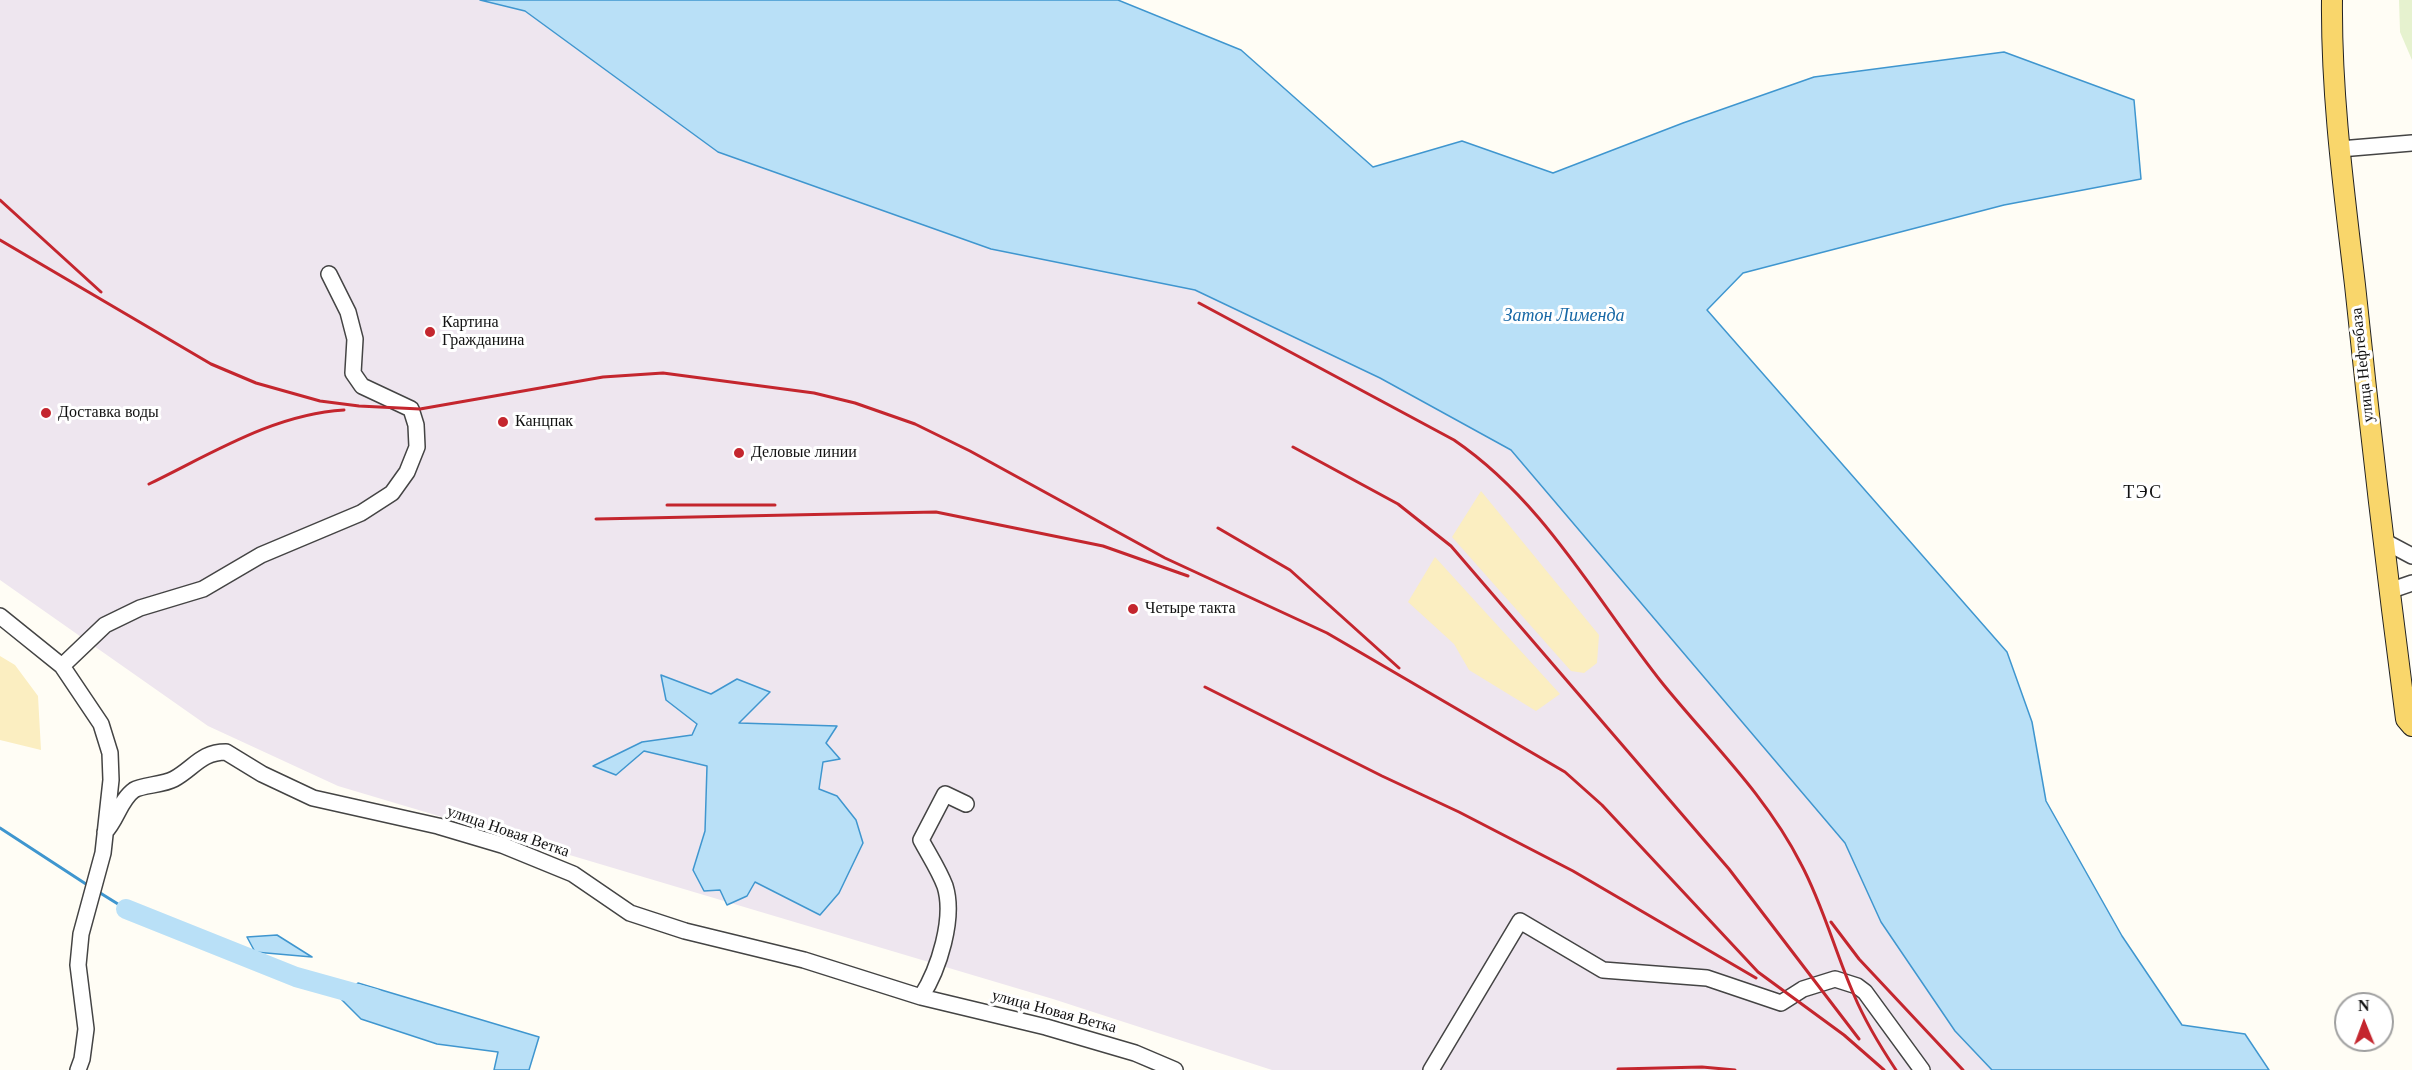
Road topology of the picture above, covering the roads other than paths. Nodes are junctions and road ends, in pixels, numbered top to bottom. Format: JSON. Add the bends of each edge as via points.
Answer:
{"nodes":[{"id":1,"x":2332,"y":0,"type":"edge"},
{"id":2,"x":2412,"y":143,"type":"edge"},
{"id":3,"x":2340,"y":149,"type":"junction"},
{"id":4,"x":329,"y":274,"type":"dead end"},
{"id":5,"x":2382,"y":540,"type":"junction"},
{"id":6,"x":2412,"y":556,"type":"edge"},
{"id":7,"x":2412,"y":583,"type":"edge"},
{"id":8,"x":2389,"y":591,"type":"junction"},
{"id":9,"x":0,"y":616,"type":"edge"},
{"id":10,"x":62,"y":666,"type":"junction"},
{"id":11,"x":2412,"y":726,"type":"edge"},
{"id":12,"x":966,"y":804,"type":"dead end"},
{"id":13,"x":105,"y":832,"type":"junction"},
{"id":14,"x":921,"y":997,"type":"junction"},
{"id":15,"x":78,"y":1070,"type":"edge"},
{"id":16,"x":1175,"y":1070,"type":"edge"},
{"id":17,"x":1431,"y":1070,"type":"edge"},
{"id":18,"x":1922,"y":1070,"type":"edge"}],
"edges":[{"from":1,"to":3,"type":"main road","name":"улица Нефтебаза"},
{"from":2,"to":3,"type":"street"},
{"from":3,"to":5,"type":"main road","name":"улица Нефтебаза"},
{"from":4,"to":10,"type":"street","via":[[348,312],[355,339],[353,373],[362,387],[411,409],[414,416],[417,447],[407,472],[392,494],[361,513],[261,555],[203,589],[140,608],[105,624]]},
{"from":5,"to":6,"type":"street"},
{"from":5,"to":8,"type":"main road","name":"улица Нефтебаза"},
{"from":7,"to":8,"type":"street"},
{"from":8,"to":11,"type":"main road","name":"улица Нефтебаза","via":[[2406,718]]},
{"from":9,"to":10,"type":"street"},
{"from":10,"to":13,"type":"street","via":[[101,724],[110,753]]},
{"from":12,"to":14,"type":"street","via":[[945,794],[921,840],[945,887],[947,924],[940,957]]},
{"from":13,"to":14,"type":"street","name":"улица Новая Ветка","via":[[134,789],[174,779],[202,757],[226,752],[313,798],[502,845],[573,874],[630,913]]},
{"from":13,"to":15,"type":"street","via":[[81,934],[78,965],[86,1029]]},
{"from":14,"to":16,"type":"street","name":"улица Новая Ветка","via":[[1046,1027],[1136,1053]]},
{"from":17,"to":18,"type":"street","via":[[1520,921],[1603,970],[1707,978],[1780,1003],[1815,984],[1842,980],[1865,992]]}]}
